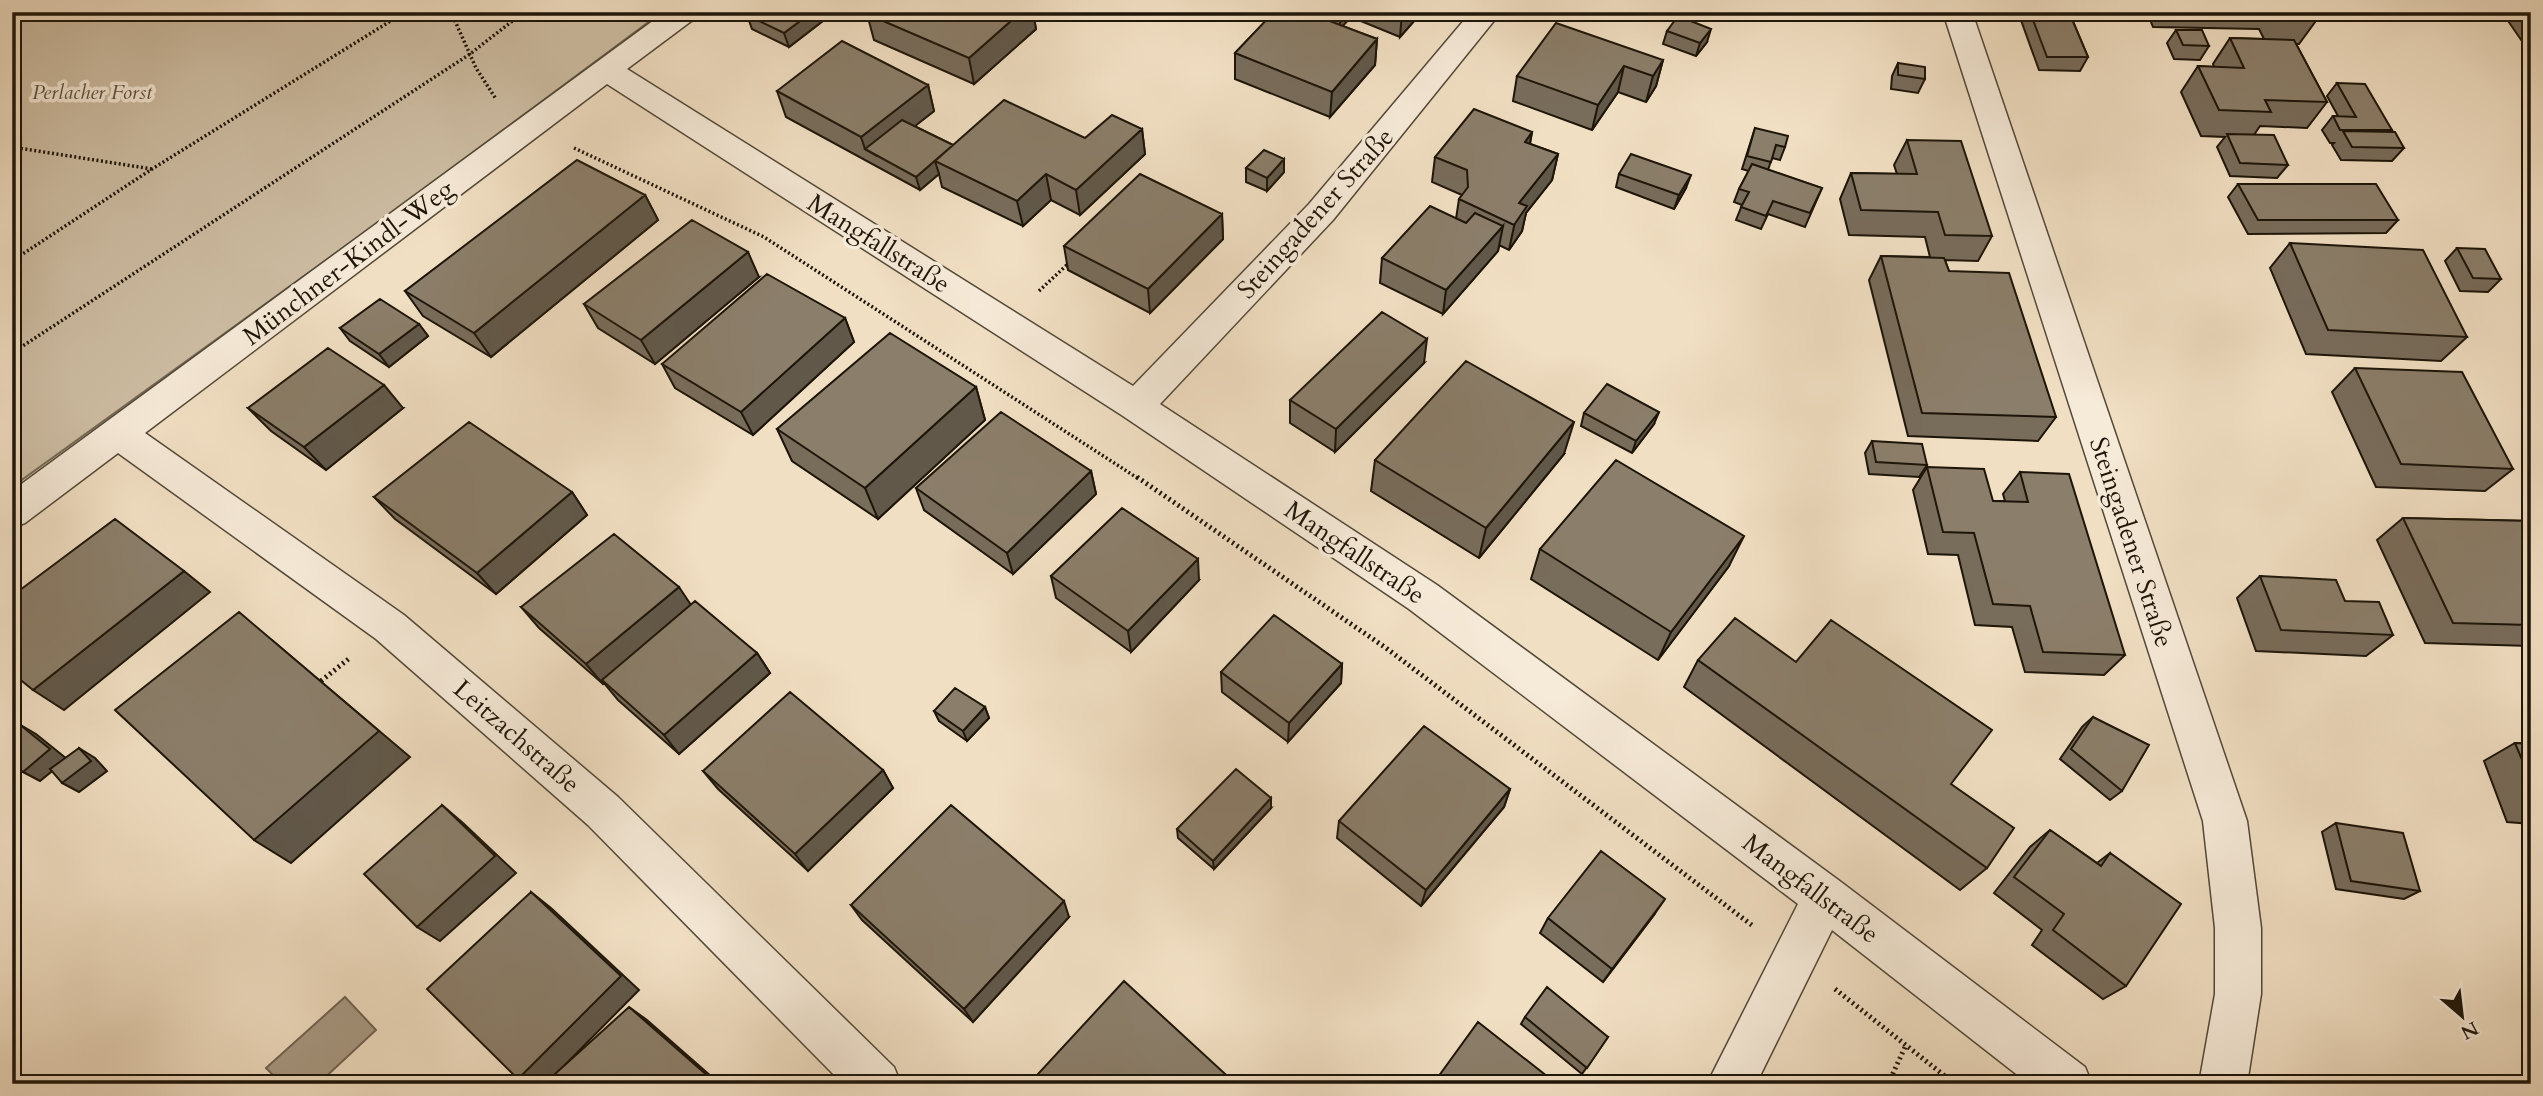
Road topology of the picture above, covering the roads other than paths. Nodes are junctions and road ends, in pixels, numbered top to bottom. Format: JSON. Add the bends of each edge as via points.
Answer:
{"nodes":[{"id":1,"x":684,"y":12,"type":"edge"},
{"id":2,"x":1487,"y":12,"type":"edge"},
{"id":3,"x":1957,"y":12,"type":"edge"},
{"id":4,"x":606,"y":70,"type":"junction"},
{"id":5,"x":1136,"y":406,"type":"junction"},
{"id":6,"x":119,"y":434,"type":"junction"},
{"id":7,"x":12,"y":512,"type":"edge"},
{"id":8,"x":1825,"y":897,"type":"junction"},
{"id":9,"x":877,"y":1084,"type":"edge"},
{"id":10,"x":1731,"y":1084,"type":"edge"},
{"id":11,"x":2068,"y":1084,"type":"edge"},
{"id":12,"x":2223,"y":1084,"type":"edge"}],
"edges":[{"from":1,"to":4,"type":"street","name":"Münchner-Kindl-Weg"},
{"from":2,"to":5,"type":"street","name":"Steingadener Straße","via":[[1321,212]]},
{"from":3,"to":12,"type":"street","name":"Steingadener Straße","via":[[2225,821],[2238,928],[2238,994]]},
{"from":4,"to":5,"type":"street","name":"Mangfallstraße"},
{"from":4,"to":6,"type":"street","name":"Münchner-Kindl-Weg"},
{"from":5,"to":8,"type":"street","name":"Mangfallstraße","via":[[1423,597]]},
{"from":6,"to":7,"type":"street","name":"Münchner-Kindl-Weg"},
{"from":6,"to":9,"type":"street","name":"Leitzachstraße","via":[[390,627],[603,811]]},
{"from":8,"to":10,"type":"street"},
{"from":8,"to":11,"type":"street","name":"Mangfallstraße"}]}
